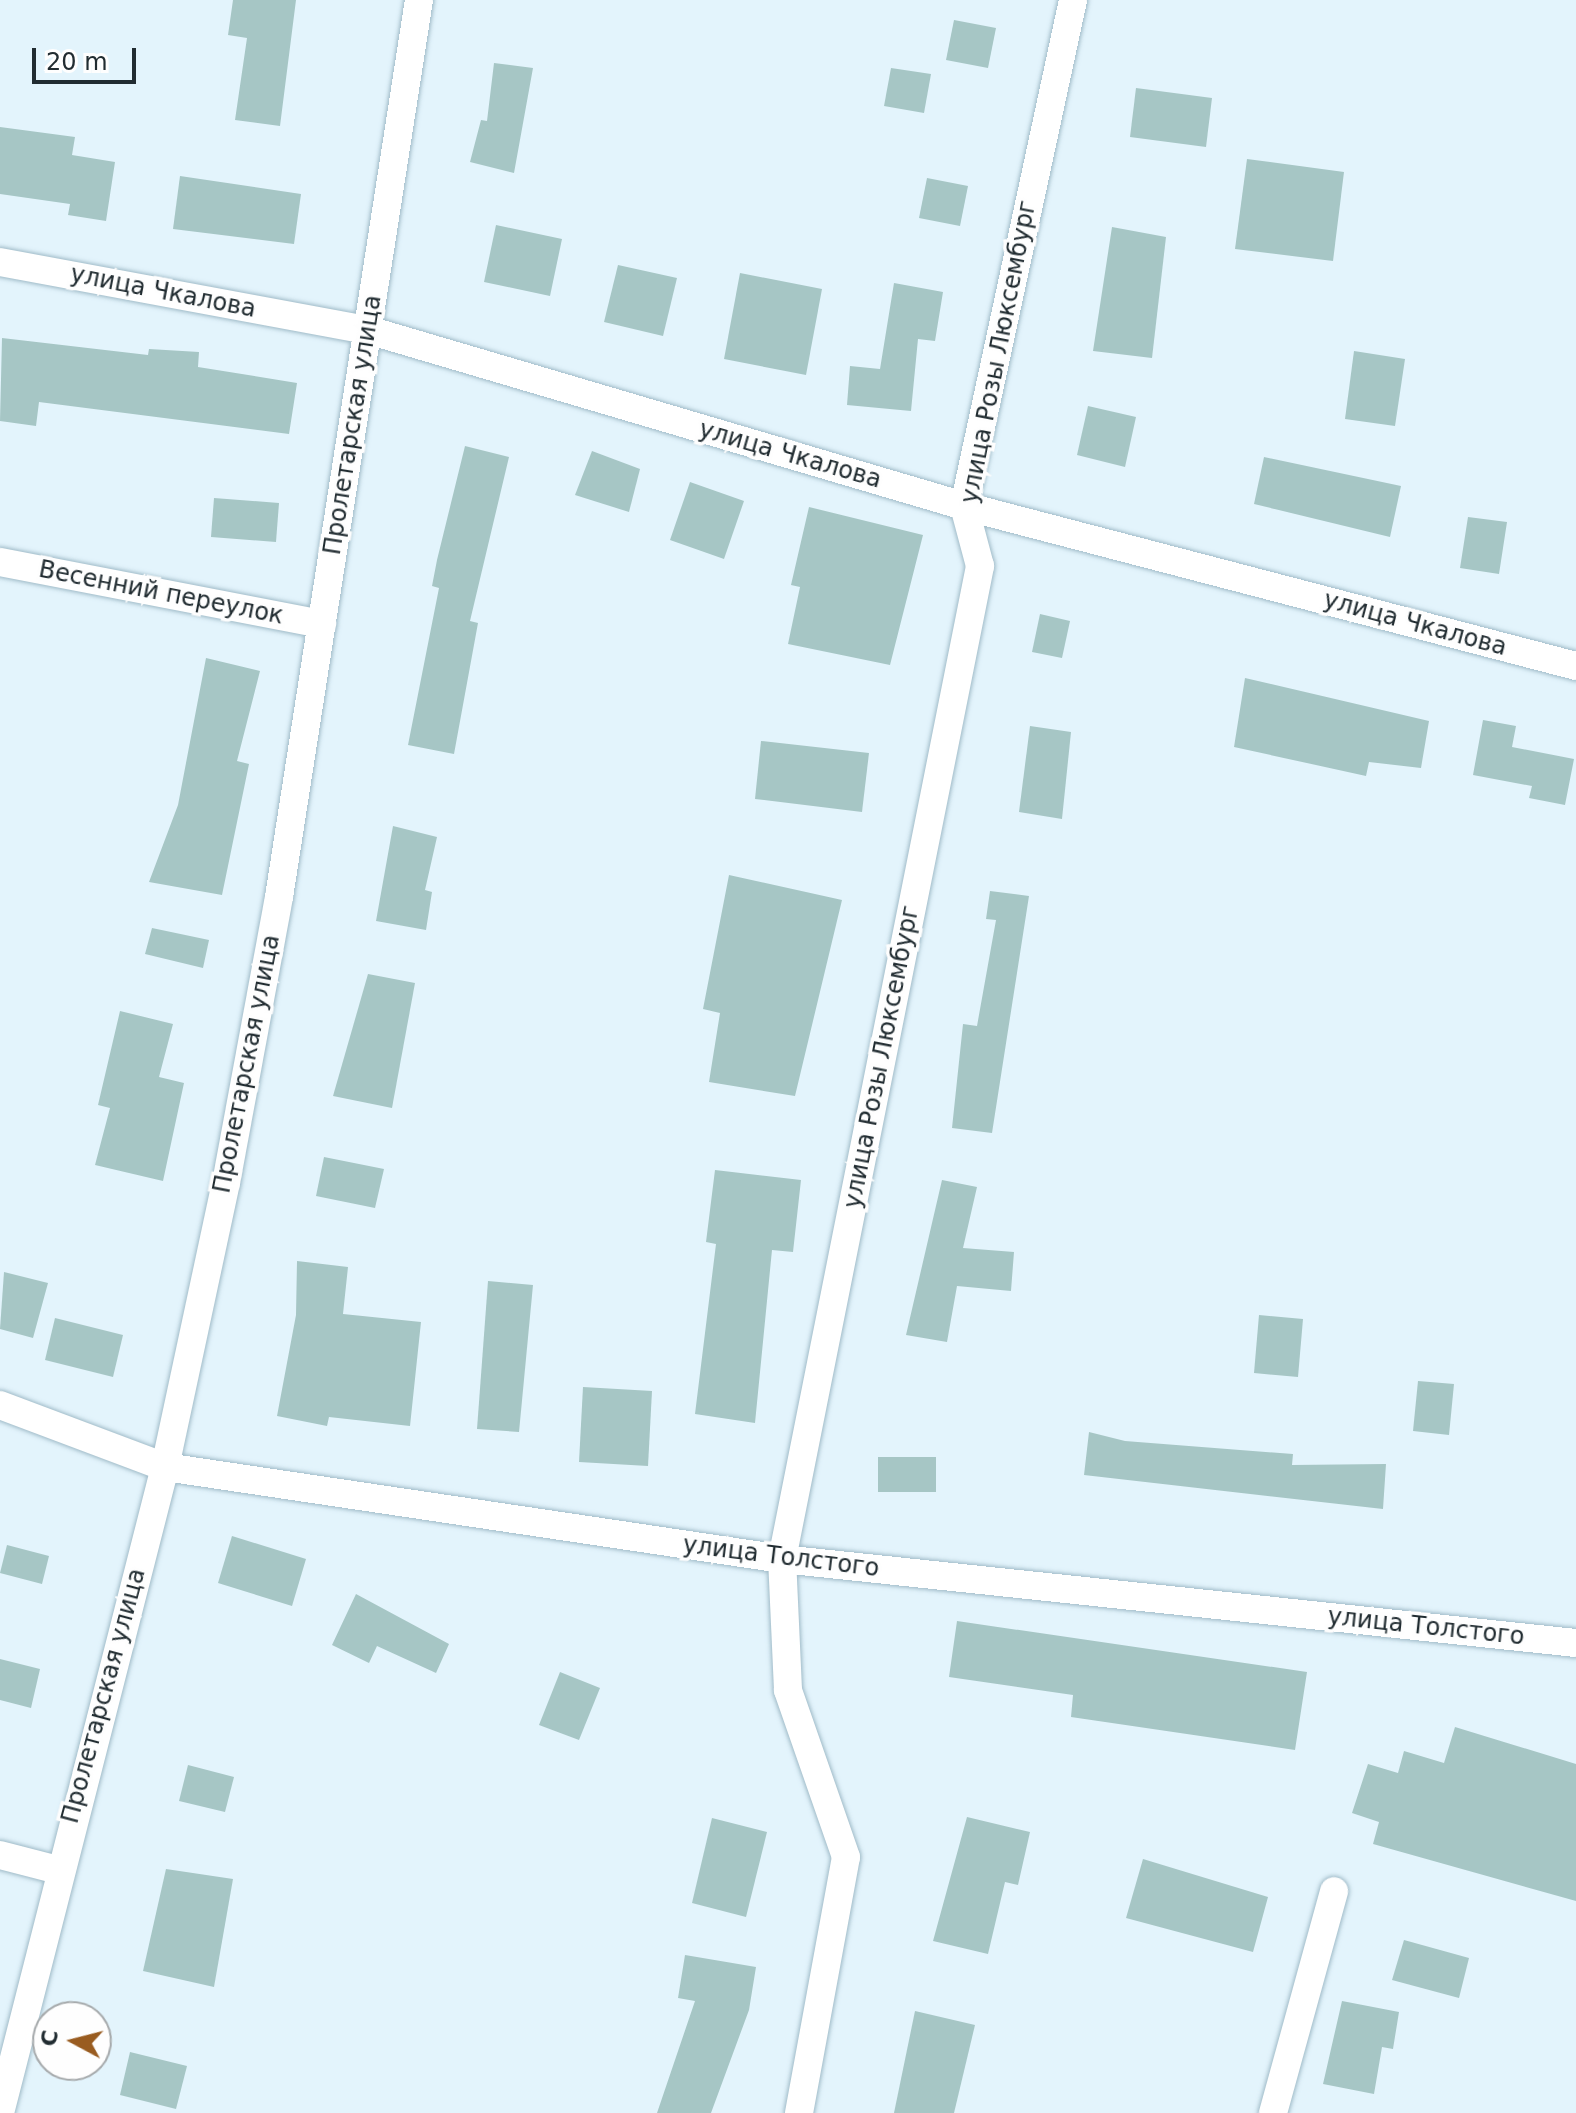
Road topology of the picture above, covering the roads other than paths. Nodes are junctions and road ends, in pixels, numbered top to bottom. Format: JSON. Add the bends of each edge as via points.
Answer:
{"nodes":[{"id":1,"x":419,"y":0,"type":"edge"},
{"id":2,"x":1073,"y":0,"type":"edge"},
{"id":3,"x":0,"y":262,"type":"edge"},
{"id":4,"x":368,"y":330,"type":"junction"},
{"id":5,"x":964,"y":506,"type":"junction"},
{"id":6,"x":0,"y":562,"type":"edge"},
{"id":7,"x":322,"y":624,"type":"junction"},
{"id":8,"x":1576,"y":666,"type":"edge"},
{"id":9,"x":0,"y":1405,"type":"edge"},
{"id":10,"x":165,"y":1467,"type":"junction"},
{"id":11,"x":782,"y":1559,"type":"junction"},
{"id":12,"x":1576,"y":1643,"type":"edge"},
{"id":13,"x":0,"y":1855,"type":"edge"},
{"id":14,"x":58,"y":1870,"type":"junction"},
{"id":15,"x":1334,"y":1891,"type":"dead end"},
{"id":16,"x":0,"y":2113,"type":"edge"},
{"id":17,"x":799,"y":2113,"type":"edge"},
{"id":18,"x":1273,"y":2113,"type":"edge"}],
"edges":[{"from":1,"to":4,"type":"street","name":"Пролетарская улица"},
{"from":2,"to":5,"type":"street","name":"улица Розы Люксембург"},
{"from":3,"to":4,"type":"street","name":"улица Чкалова"},
{"from":4,"to":5,"type":"street","name":"улица Чкалова"},
{"from":4,"to":7,"type":"street","name":"Пролетарская улица"},
{"from":5,"to":8,"type":"street","name":"улица Чкалова"},
{"from":5,"to":11,"type":"street","name":"улица Розы Люксембург","via":[[980,566]]},
{"from":6,"to":7,"type":"street","name":"Весенний переулок"},
{"from":7,"to":10,"type":"street","name":"Пролетарская улица","via":[[234,1138]]},
{"from":9,"to":10,"type":"street","name":"улица Толстого"},
{"from":10,"to":11,"type":"street","name":"улица Толстого"},
{"from":10,"to":14,"type":"street","name":"Пролетарская улица"},
{"from":11,"to":12,"type":"street","name":"улица Толстого"},
{"from":11,"to":17,"type":"street","name":"улица Розы Люксембург","via":[[788,1690],[846,1857]]},
{"from":13,"to":14,"type":"street"},
{"from":14,"to":16,"type":"street","name":"Пролетарская улица"},
{"from":15,"to":18,"type":"street"}]}
